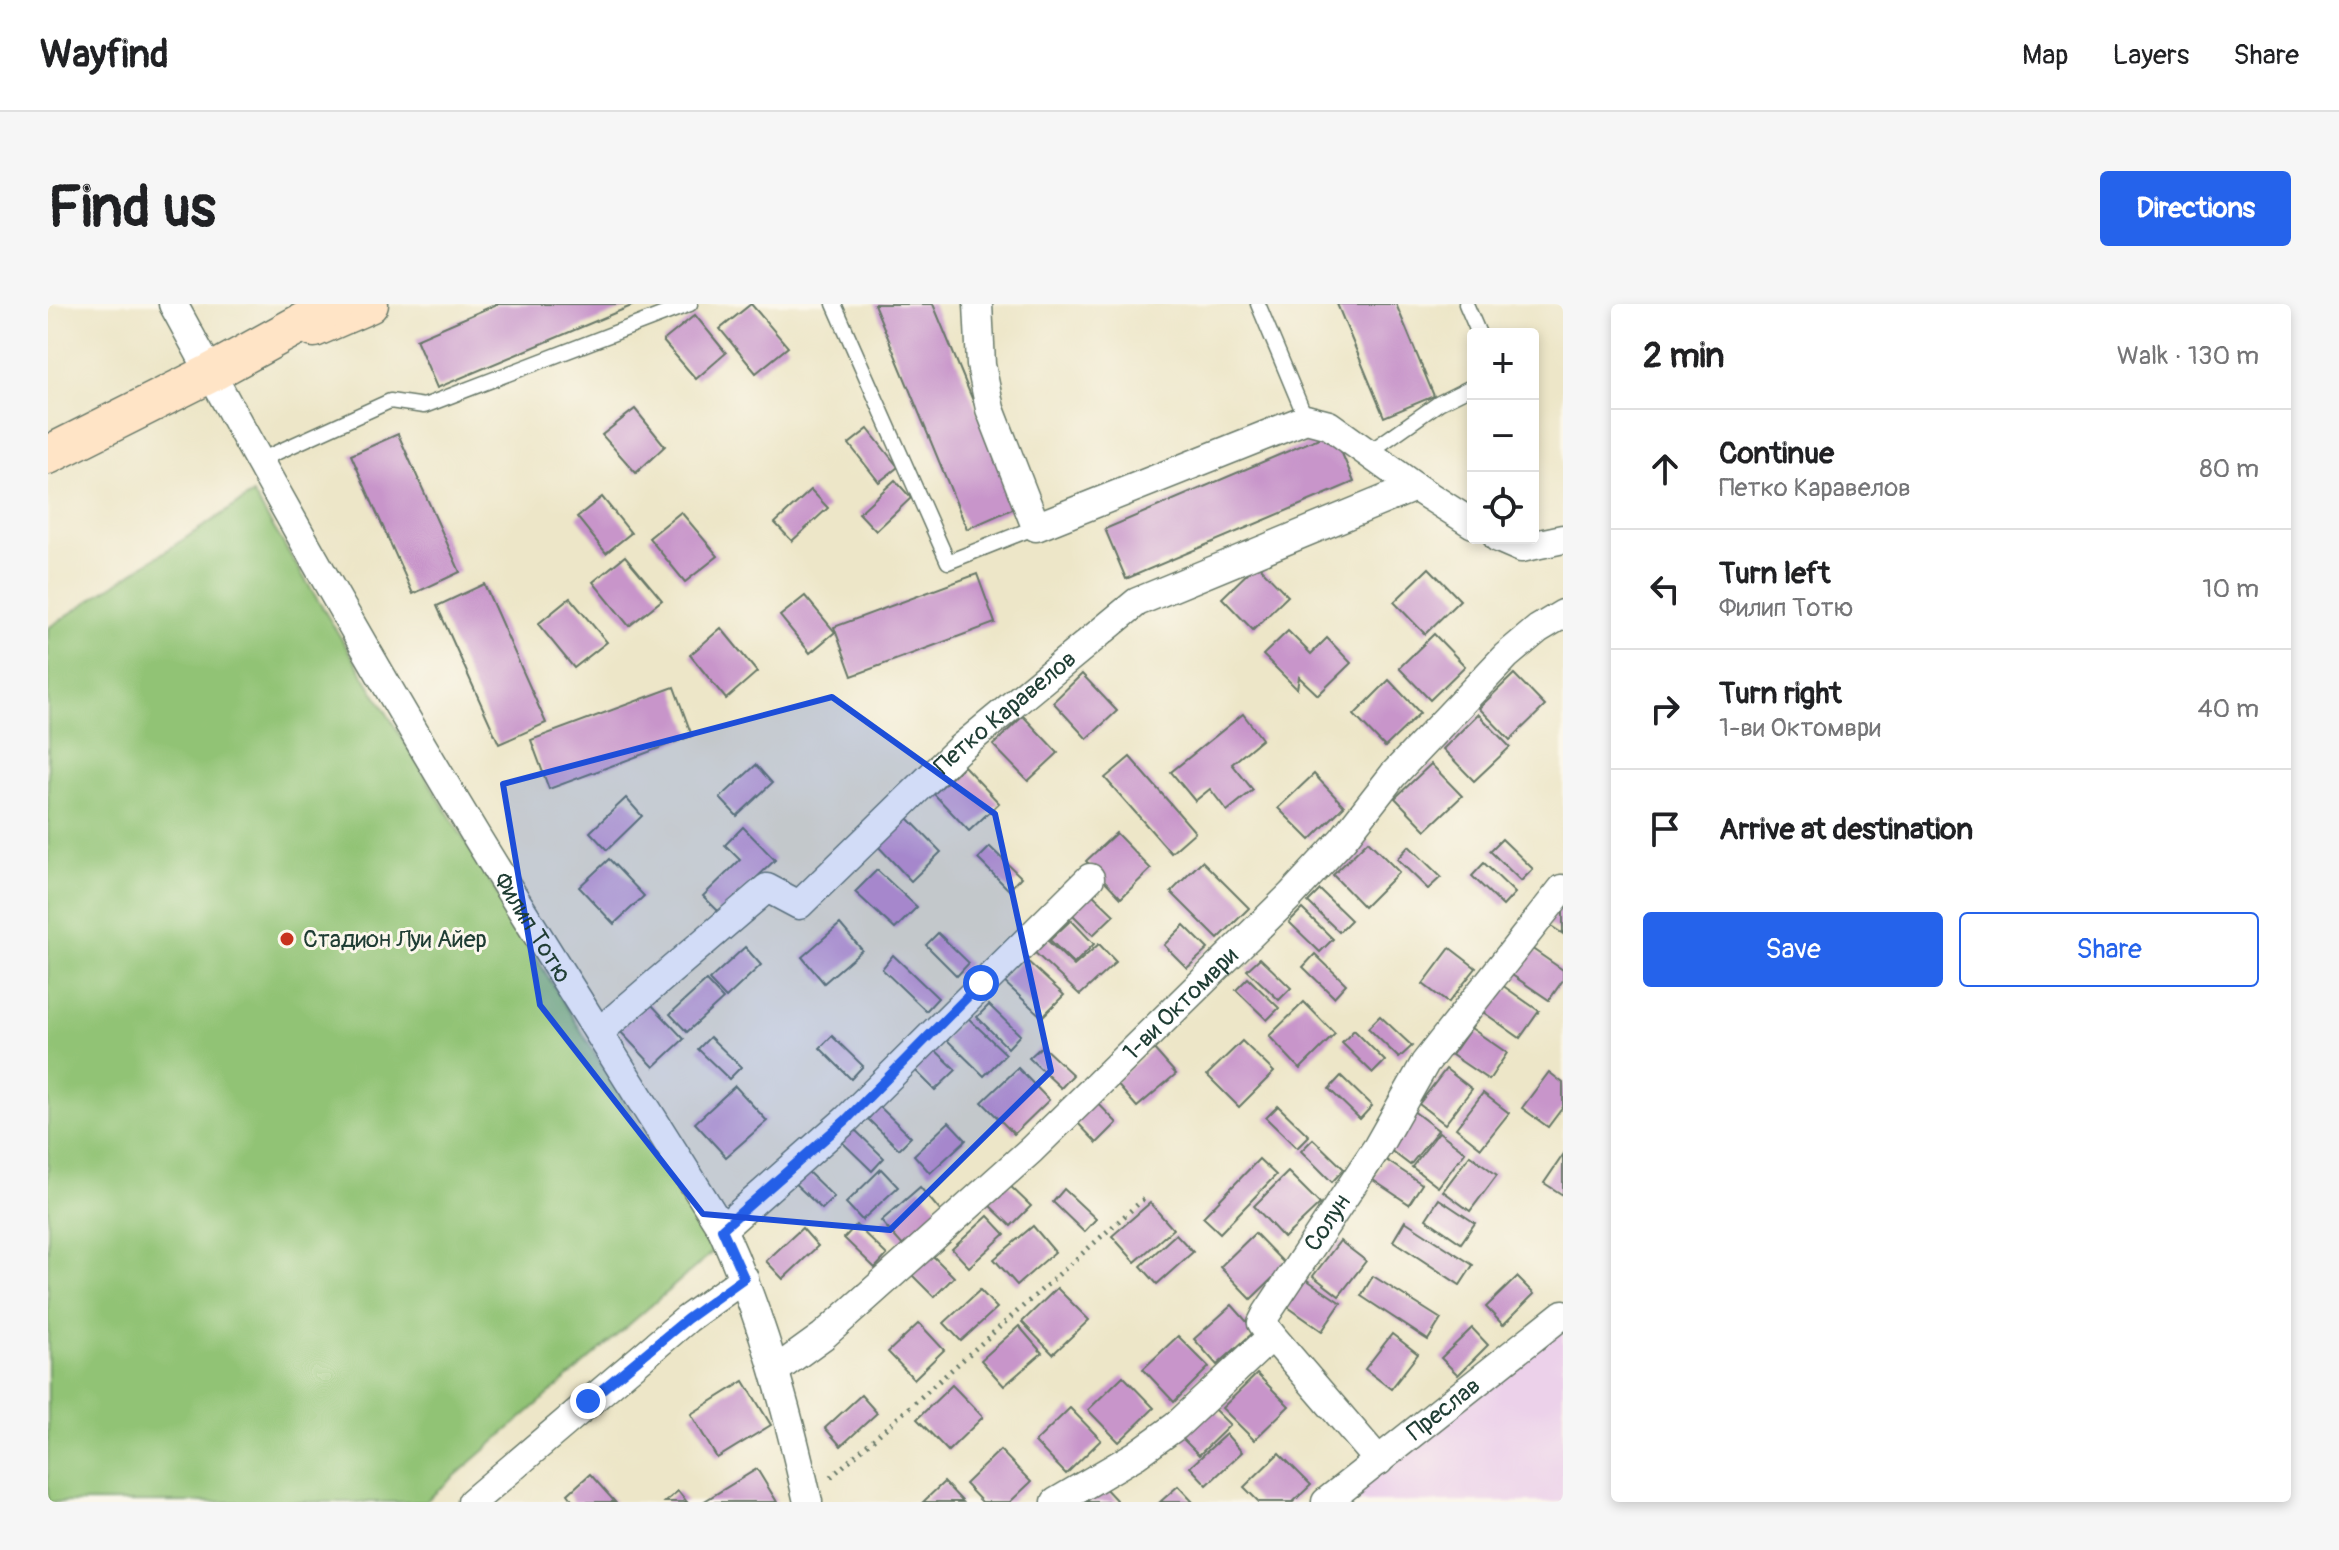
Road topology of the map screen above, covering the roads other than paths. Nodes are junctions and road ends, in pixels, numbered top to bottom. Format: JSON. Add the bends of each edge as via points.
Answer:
{"nodes":[{"id":1,"x":173,"y":304,"type":"edge"},
{"id":2,"x":336,"y":304,"type":"edge"},
{"id":3,"x":369,"y":304,"type":"edge"},
{"id":4,"x":834,"y":304,"type":"edge"},
{"id":5,"x":978,"y":304,"type":"edge"},
{"id":6,"x":1258,"y":304,"type":"edge"},
{"id":7,"x":1466,"y":304,"type":"edge"},
{"id":8,"x":687,"y":305,"type":"edge"},
{"id":9,"x":1476,"y":328,"type":"edge"},
{"id":10,"x":209,"y":374,"type":"junction"},
{"id":11,"x":1467,"y":389,"type":"edge"},
{"id":12,"x":1306,"y":419,"type":"junction"},
{"id":13,"x":1368,"y":453,"type":"junction"},
{"id":14,"x":48,"y":455,"type":"edge"},
{"id":15,"x":258,"y":461,"type":"junction"},
{"id":16,"x":1415,"y":487,"type":"junction"},
{"id":17,"x":1467,"y":520,"type":"edge"},
{"id":18,"x":1036,"y":527,"type":"junction"},
{"id":19,"x":1563,"y":539,"type":"edge"},
{"id":20,"x":1512,"y":544,"type":"edge"},
{"id":21,"x":1563,"y":614,"type":"edge"},
{"id":22,"x":1090,"y":878,"type":"dead end"},
{"id":23,"x":1562,"y":889,"type":"edge"},
{"id":24,"x":599,"y":1032,"type":"junction"},
{"id":25,"x":722,"y":1229,"type":"junction"},
{"id":26,"x":744,"y":1278,"type":"junction"},
{"id":27,"x":1563,"y":1314,"type":"edge"},
{"id":28,"x":1272,"y":1336,"type":"junction"},
{"id":29,"x":776,"y":1370,"type":"junction"},
{"id":30,"x":1379,"y":1461,"type":"junction"},
{"id":31,"x":808,"y":1500,"type":"edge"},
{"id":32,"x":472,"y":1502,"type":"edge"},
{"id":33,"x":1056,"y":1502,"type":"edge"},
{"id":34,"x":1326,"y":1502,"type":"edge"}],
"edges":[{"from":1,"to":10,"type":"street","name":"Филип Тотю"},
{"from":2,"to":10,"type":"main road"},
{"from":3,"to":10,"type":"main road"},
{"from":4,"to":18,"type":"lane","via":[[948,562]]},
{"from":5,"to":18,"type":"street","via":[[990,409]]},
{"from":6,"to":12,"type":"lane"},
{"from":7,"to":9,"type":"lane"},
{"from":8,"to":15,"type":"lane","via":[[424,406],[390,401]]},
{"from":10,"to":14,"type":"main road"},
{"from":10,"to":15,"type":"street","name":"Филип Тотю"},
{"from":11,"to":13,"type":"lane"},
{"from":12,"to":13,"type":"street","via":[[1329,425]]},
{"from":12,"to":18,"type":"street"},
{"from":13,"to":16,"type":"street"},
{"from":15,"to":24,"type":"street","name":"Филип Тотю","via":[[470,826]]},
{"from":16,"to":17,"type":"street"},
{"from":16,"to":24,"type":"street","name":"Петко Каравелов","via":[[1137,602],[958,750],[799,905],[767,888]]},
{"from":19,"to":20,"type":"street","via":[[1521,548]]},
{"from":21,"to":29,"type":"street","name":"1-ви Октомври","via":[[1506,656],[1393,775],[1291,895],[1031,1150],[835,1326]]},
{"from":22,"to":25,"type":"street","via":[[846,1120]]},
{"from":23,"to":28,"type":"street","name":"Солун","via":[[1425,1063],[1378,1146],[1267,1313],[1262,1323]]},
{"from":24,"to":25,"type":"street","name":"Филип Тотю"},
{"from":25,"to":26,"type":"street","name":"Филип Тотю"},
{"from":26,"to":29,"type":"street","name":"Филип Тотю"},
{"from":26,"to":32,"type":"street","via":[[674,1329]]},
{"from":27,"to":30,"type":"street","name":"Преслав"},
{"from":28,"to":30,"type":"street"},
{"from":28,"to":33,"type":"street","via":[[1176,1426]]},
{"from":29,"to":31,"type":"street","name":"Филип Тотю"},
{"from":30,"to":34,"type":"street","name":"Преслав"}]}
